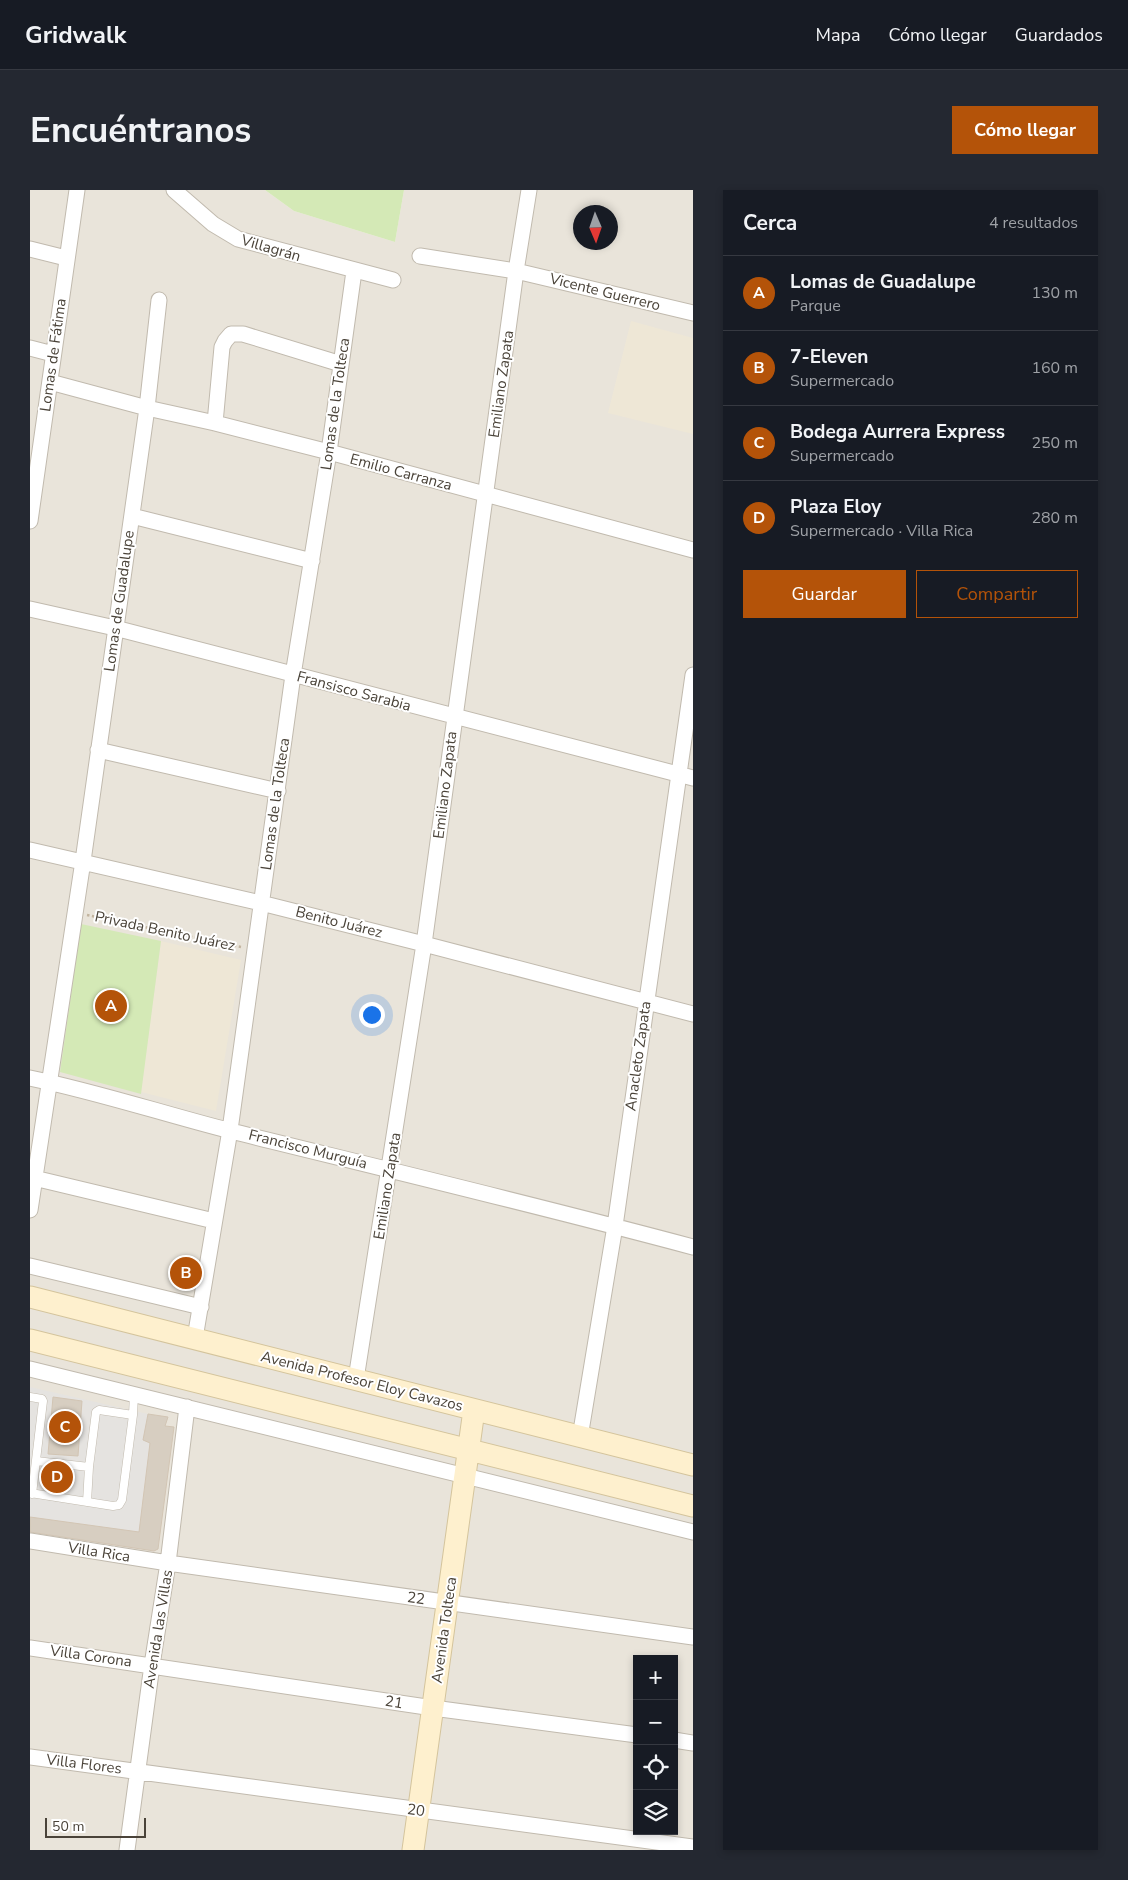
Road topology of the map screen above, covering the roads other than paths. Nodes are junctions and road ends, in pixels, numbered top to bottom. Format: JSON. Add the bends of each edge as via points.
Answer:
{"nodes":[{"id":1,"x":77,"y":190,"type":"edge"},
{"id":2,"x":174,"y":190,"type":"edge"},
{"id":3,"x":529,"y":190,"type":"edge"},
{"id":4,"x":30,"y":249,"type":"edge"},
{"id":5,"x":420,"y":256,"type":"dead end"},
{"id":6,"x":66,"y":258,"type":"junction"},
{"id":7,"x":354,"y":271,"type":"junction"},
{"id":8,"x":516,"y":271,"type":"junction"},
{"id":9,"x":393,"y":280,"type":"dead end"},
{"id":10,"x":159,"y":300,"type":"dead end"},
{"id":11,"x":693,"y":314,"type":"edge"},
{"id":12,"x":30,"y":348,"type":"edge"},
{"id":13,"x":53,"y":354,"type":"junction"},
{"id":14,"x":341,"y":364,"type":"junction"},
{"id":15,"x":50,"y":382,"type":"junction"},
{"id":16,"x":147,"y":408,"type":"junction"},
{"id":17,"x":215,"y":422,"type":"junction"},
{"id":18,"x":35,"y":449,"type":"edge"},
{"id":19,"x":329,"y":452,"type":"junction"},
{"id":20,"x":486,"y":496,"type":"junction"},
{"id":21,"x":132,"y":516,"type":"junction"},
{"id":22,"x":30,"y":521,"type":"edge"},
{"id":23,"x":693,"y":550,"type":"edge"},
{"id":24,"x":312,"y":561,"type":"junction"},
{"id":25,"x":30,"y":609,"type":"edge"},
{"id":26,"x":115,"y":628,"type":"junction"},
{"id":27,"x":294,"y":675,"type":"junction"},
{"id":28,"x":693,"y":675,"type":"edge"},
{"id":29,"x":454,"y":717,"type":"junction"},
{"id":30,"x":98,"y":750,"type":"junction"},
{"id":31,"x":686,"y":776,"type":"edge"},
{"id":32,"x":278,"y":791,"type":"junction"},
{"id":33,"x":30,"y":850,"type":"edge"},
{"id":34,"x":83,"y":861,"type":"junction"},
{"id":35,"x":261,"y":903,"type":"junction"},
{"id":36,"x":424,"y":944,"type":"junction"},
{"id":37,"x":646,"y":1003,"type":"junction"},
{"id":38,"x":693,"y":1014,"type":"edge"},
{"id":39,"x":30,"y":1078,"type":"edge"},
{"id":40,"x":50,"y":1082,"type":"junction"},
{"id":41,"x":230,"y":1130,"type":"junction"},
{"id":42,"x":390,"y":1169,"type":"junction"},
{"id":43,"x":34,"y":1178,"type":"junction"},
{"id":44,"x":30,"y":1210,"type":"edge"},
{"id":45,"x":214,"y":1221,"type":"junction"},
{"id":46,"x":615,"y":1226,"type":"junction"},
{"id":47,"x":693,"y":1247,"type":"edge"},
{"id":48,"x":30,"y":1266,"type":"edge"},
{"id":49,"x":30,"y":1297,"type":"edge"},
{"id":50,"x":201,"y":1307,"type":"junction"},
{"id":51,"x":195,"y":1338,"type":"junction"},
{"id":52,"x":30,"y":1340,"type":"edge"},
{"id":53,"x":30,"y":1369,"type":"edge"},
{"id":54,"x":356,"y":1380,"type":"junction"},
{"id":55,"x":134,"y":1394,"type":"junction"},
{"id":56,"x":30,"y":1397,"type":"edge"},
{"id":57,"x":188,"y":1407,"type":"junction"},
{"id":58,"x":474,"y":1410,"type":"junction"},
{"id":59,"x":133,"y":1415,"type":"junction"},
{"id":60,"x":580,"y":1437,"type":"junction"},
{"id":61,"x":469,"y":1451,"type":"junction"},
{"id":62,"x":36,"y":1461,"type":"junction"},
{"id":63,"x":693,"y":1465,"type":"edge"},
{"id":64,"x":89,"y":1467,"type":"junction"},
{"id":65,"x":465,"y":1475,"type":"junction"},
{"id":66,"x":31,"y":1494,"type":"edge"},
{"id":67,"x":87,"y":1502,"type":"junction"},
{"id":68,"x":693,"y":1506,"type":"edge"},
{"id":69,"x":693,"y":1532,"type":"edge"},
{"id":70,"x":30,"y":1541,"type":"edge"},
{"id":71,"x":168,"y":1563,"type":"junction"},
{"id":72,"x":448,"y":1603,"type":"junction"},
{"id":73,"x":693,"y":1638,"type":"edge"},
{"id":74,"x":30,"y":1648,"type":"edge"},
{"id":75,"x":152,"y":1665,"type":"junction"},
{"id":76,"x":433,"y":1708,"type":"junction"},
{"id":77,"x":633,"y":1734,"type":"edge"},
{"id":78,"x":678,"y":1741,"type":"edge"},
{"id":79,"x":693,"y":1743,"type":"edge"},
{"id":80,"x":30,"y":1757,"type":"edge"},
{"id":81,"x":138,"y":1770,"type":"junction"},
{"id":82,"x":418,"y":1810,"type":"junction"},
{"id":83,"x":693,"y":1847,"type":"edge"},
{"id":84,"x":127,"y":1850,"type":"edge"},
{"id":85,"x":412,"y":1850,"type":"edge"}],
"edges":[{"from":1,"to":6,"type":"street","name":"Lomas de Fátima"},
{"from":2,"to":7,"type":"street","name":"Villagrán","via":[[213,224],[238,240]]},
{"from":3,"to":8,"type":"street","name":"Emiliano Zapata"},
{"from":4,"to":6,"type":"street"},
{"from":5,"to":8,"type":"street","name":"Vicente Guerrero"},
{"from":6,"to":13,"type":"street","name":"Lomas de Fátima"},
{"from":7,"to":9,"type":"street","name":"Villagrán"},
{"from":7,"to":14,"type":"street","name":"Lomas de la Tolteca"},
{"from":8,"to":11,"type":"street","name":"Vicente Guerrero"},
{"from":8,"to":20,"type":"street","name":"Emiliano Zapata"},
{"from":10,"to":16,"type":"street","name":"Lomas de Guadalupe"},
{"from":12,"to":13,"type":"street"},
{"from":13,"to":15,"type":"street","name":"Lomas de Fátima"},
{"from":14,"to":17,"type":"street","via":[[243,334],[231,334],[222,347]]},
{"from":14,"to":19,"type":"street","name":"Lomas de la Tolteca"},
{"from":15,"to":16,"type":"street","name":"Emilio Carranza"},
{"from":15,"to":18,"type":"street","name":"Lomas de Fátima"},
{"from":16,"to":17,"type":"street","name":"Emilio Carranza"},
{"from":16,"to":21,"type":"street","name":"Lomas de Guadalupe"},
{"from":17,"to":19,"type":"street","name":"Emilio Carranza"},
{"from":18,"to":22,"type":"street","name":"Lomas de Fátima"},
{"from":19,"to":20,"type":"street","name":"Emilio Carranza"},
{"from":19,"to":24,"type":"street","name":"Lomas de la Tolteca"},
{"from":20,"to":23,"type":"street","name":"Emilio Carranza"},
{"from":20,"to":29,"type":"street","name":"Emiliano Zapata"},
{"from":21,"to":24,"type":"street"},
{"from":21,"to":26,"type":"street","name":"Lomas de Guadalupe"},
{"from":24,"to":27,"type":"street","name":"Lomas de la Tolteca"},
{"from":25,"to":26,"type":"street","name":"Fransisco Sarabia"},
{"from":26,"to":27,"type":"street","name":"Fransisco Sarabia"},
{"from":26,"to":30,"type":"street","name":"Lomas de Guadalupe"},
{"from":27,"to":29,"type":"street","name":"Fransisco Sarabia"},
{"from":27,"to":32,"type":"street","name":"Lomas de la Tolteca"},
{"from":28,"to":31,"type":"street","name":"Anacleto Zapata"},
{"from":29,"to":31,"type":"street","name":"Fransisco Sarabia"},
{"from":29,"to":36,"type":"street","name":"Emiliano Zapata"},
{"from":30,"to":32,"type":"street"},
{"from":30,"to":34,"type":"street","name":"Lomas de Guadalupe"},
{"from":31,"to":37,"type":"street","name":"Anacleto Zapata"},
{"from":32,"to":35,"type":"street","name":"Lomas de la Tolteca"},
{"from":33,"to":34,"type":"street","name":"Benito Juárez"},
{"from":34,"to":35,"type":"street","name":"Benito Juárez"},
{"from":34,"to":40,"type":"street","name":"Lomas de Guadalupe"},
{"from":35,"to":36,"type":"street","name":"Benito Juárez"},
{"from":35,"to":41,"type":"street","name":"Lomas de la Tolteca"},
{"from":36,"to":37,"type":"street","name":"Benito Juárez"},
{"from":36,"to":42,"type":"street","name":"Emiliano Zapata"},
{"from":37,"to":38,"type":"street"},
{"from":37,"to":46,"type":"street","name":"Anacleto Zapata"},
{"from":39,"to":40,"type":"street","name":"Francisco Murguía"},
{"from":40,"to":41,"type":"street","name":"Francisco Murguía"},
{"from":40,"to":43,"type":"street","name":"Lomas de Guadalupe"},
{"from":41,"to":42,"type":"street","name":"Francisco Murguía"},
{"from":41,"to":45,"type":"street","name":"Lomas de la Tolteca"},
{"from":42,"to":46,"type":"street","name":"Francisco Murguía"},
{"from":42,"to":54,"type":"street","name":"Emiliano Zapata"},
{"from":43,"to":44,"type":"street","name":"Lomas de Guadalupe"},
{"from":43,"to":45,"type":"street"},
{"from":45,"to":50,"type":"street","name":"Lomas de la Tolteca"},
{"from":46,"to":47,"type":"street","name":"Francisco Murguía"},
{"from":46,"to":60,"type":"street","name":"Anacleto Zapata"},
{"from":48,"to":50,"type":"street"},
{"from":49,"to":51,"type":"main road","name":"Avenida Profesor Eloy Cavazos"},
{"from":50,"to":51,"type":"street","name":"Lomas de la Tolteca"},
{"from":51,"to":54,"type":"main road","name":"Avenida Profesor Eloy Cavazos"},
{"from":52,"to":61,"type":"main road"},
{"from":53,"to":55,"type":"street"},
{"from":54,"to":58,"type":"main road","name":"Avenida Profesor Eloy Cavazos"},
{"from":55,"to":57,"type":"street"},
{"from":55,"to":59,"type":"lane"},
{"from":56,"to":62,"type":"lane","via":[[43,1401]]},
{"from":57,"to":65,"type":"street"},
{"from":57,"to":71,"type":"street","name":"Avenida las Villas"},
{"from":58,"to":60,"type":"main road","name":"Avenida Profesor Eloy Cavazos"},
{"from":58,"to":61,"type":"main road","name":"Avenida Tolteca"},
{"from":59,"to":64,"type":"lane","via":[[97,1411]]},
{"from":59,"to":67,"type":"lane","via":[[120,1503],[113,1506]]},
{"from":60,"to":63,"type":"main road","name":"Avenida Profesor Eloy Cavazos"},
{"from":61,"to":65,"type":"main road","name":"Avenida Tolteca"},
{"from":61,"to":68,"type":"main road"},
{"from":62,"to":64,"type":"lane"},
{"from":62,"to":66,"type":"lane"},
{"from":64,"to":67,"type":"lane"},
{"from":65,"to":69,"type":"street"},
{"from":65,"to":72,"type":"main road","name":"Avenida Tolteca"},
{"from":66,"to":67,"type":"lane"},
{"from":70,"to":71,"type":"street","name":"Villa Rica"},
{"from":71,"to":72,"type":"street","name":"22"},
{"from":71,"to":75,"type":"street","name":"Avenida las Villas"},
{"from":72,"to":73,"type":"street","name":"22"},
{"from":72,"to":76,"type":"main road","name":"Avenida Tolteca"},
{"from":74,"to":75,"type":"street","name":"Villa Corona"},
{"from":75,"to":76,"type":"street","name":"21"},
{"from":75,"to":81,"type":"street","name":"Avenida las Villas"},
{"from":76,"to":77,"type":"street","name":"21"},
{"from":76,"to":82,"type":"main road","name":"Avenida Tolteca"},
{"from":78,"to":79,"type":"street"},
{"from":80,"to":81,"type":"street","name":"Villa Flores"},
{"from":81,"to":82,"type":"street","name":"20"},
{"from":81,"to":84,"type":"street","name":"Avenida las Villas"},
{"from":82,"to":83,"type":"street","name":"20"},
{"from":82,"to":85,"type":"main road","name":"Avenida Tolteca"}]}
